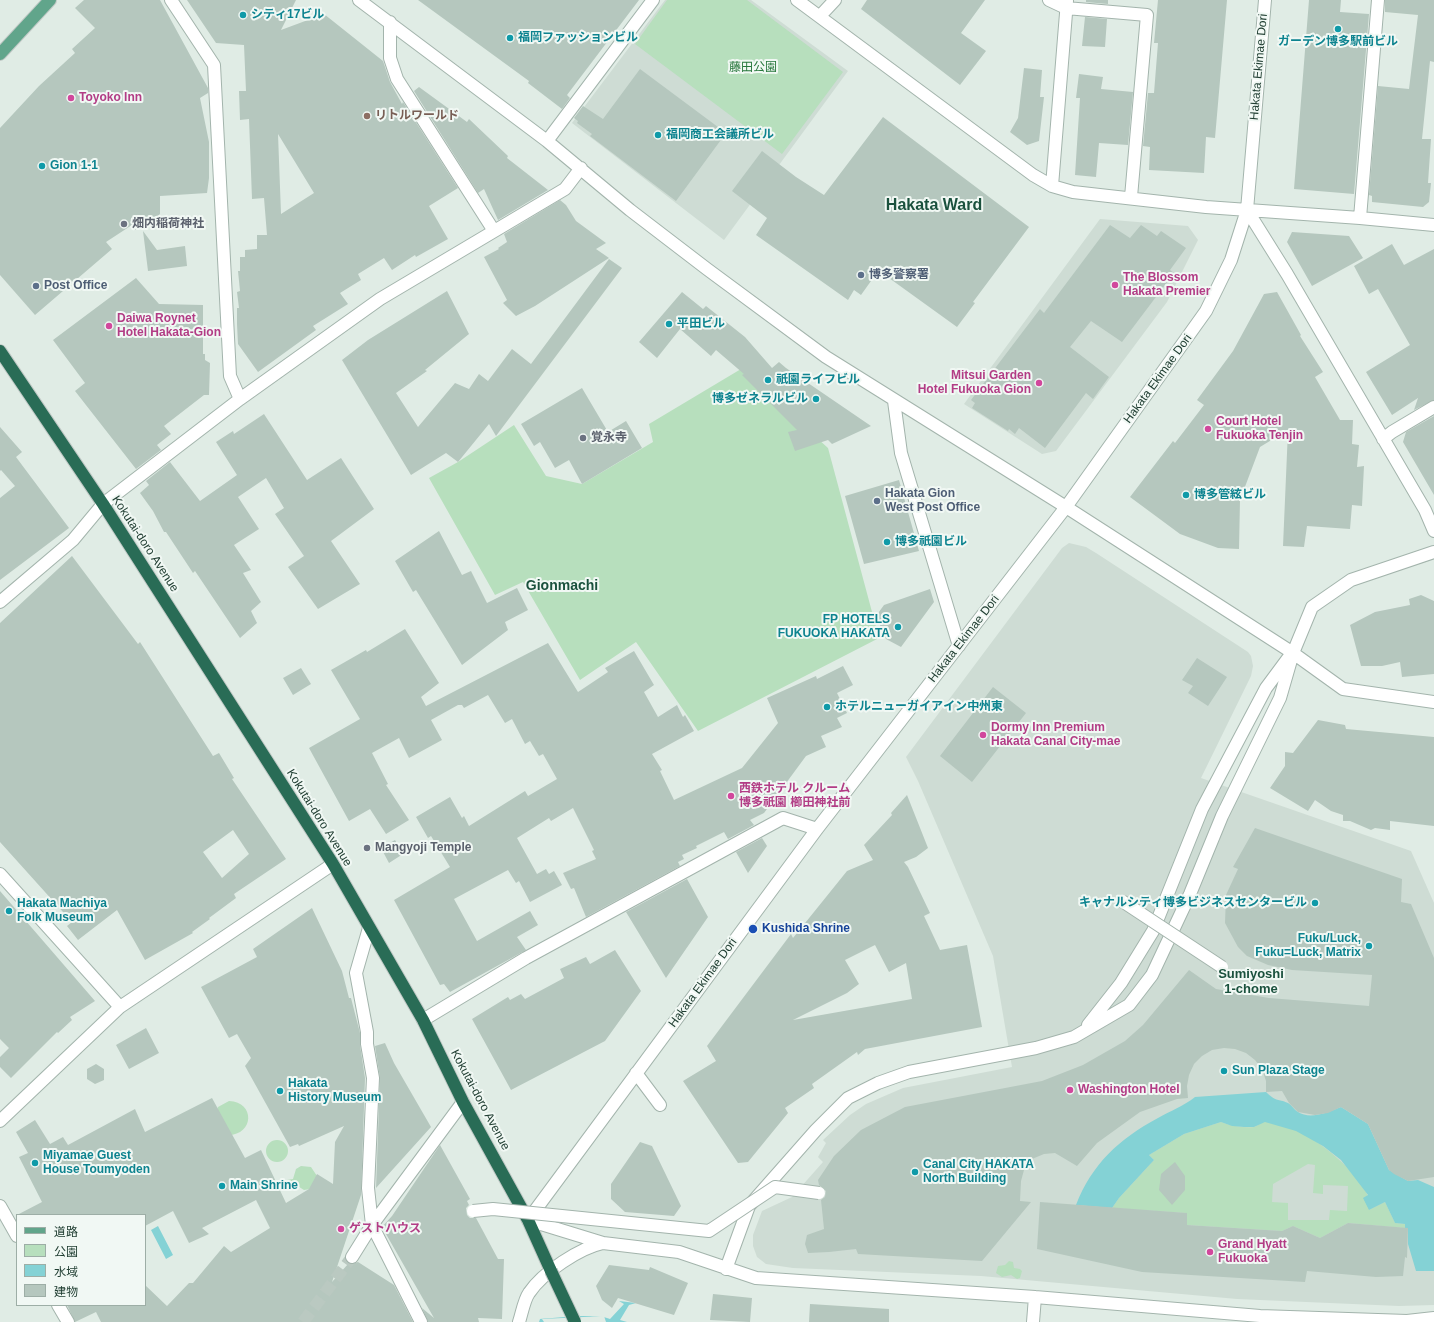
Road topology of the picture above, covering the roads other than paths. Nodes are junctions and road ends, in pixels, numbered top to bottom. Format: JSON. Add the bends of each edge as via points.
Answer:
{"nodes":[{"id":1,"x":50,"y":0,"type":"edge"},
{"id":2,"x":171,"y":0,"type":"edge"},
{"id":3,"x":359,"y":0,"type":"edge"},
{"id":4,"x":653,"y":0,"type":"edge"},
{"id":5,"x":797,"y":0,"type":"edge"},
{"id":6,"x":835,"y":0,"type":"edge"},
{"id":7,"x":1049,"y":0,"type":"edge"},
{"id":8,"x":1265,"y":0,"type":"edge"},
{"id":9,"x":1378,"y":0,"type":"edge"},
{"id":10,"x":1066,"y":4,"type":"edge"},
{"id":11,"x":820,"y":16,"type":"junction"},
{"id":12,"x":390,"y":22,"type":"junction"},
{"id":13,"x":0,"y":54,"type":"edge"},
{"id":14,"x":547,"y":141,"type":"junction"},
{"id":15,"x":581,"y":168,"type":"junction"},
{"id":16,"x":1052,"y":186,"type":"junction"},
{"id":17,"x":1131,"y":197,"type":"junction"},
{"id":18,"x":1247,"y":210,"type":"junction"},
{"id":19,"x":1360,"y":218,"type":"junction"},
{"id":20,"x":1434,"y":225,"type":"edge"},
{"id":21,"x":494,"y":231,"type":"junction"},
{"id":22,"x":0,"y":351,"type":"edge"},
{"id":23,"x":240,"y":399,"type":"junction"},
{"id":24,"x":894,"y":401,"type":"junction"},
{"id":25,"x":1434,"y":407,"type":"edge"},
{"id":26,"x":1384,"y":439,"type":"junction"},
{"id":27,"x":103,"y":504,"type":"junction"},
{"id":28,"x":1066,"y":507,"type":"junction"},
{"id":29,"x":1434,"y":531,"type":"edge"},
{"id":30,"x":1434,"y":552,"type":"edge"},
{"id":31,"x":0,"y":602,"type":"edge"},
{"id":32,"x":959,"y":646,"type":"junction"},
{"id":33,"x":1293,"y":653,"type":"junction"},
{"id":34,"x":1434,"y":702,"type":"edge"},
{"id":35,"x":817,"y":829,"type":"junction"},
{"id":36,"x":333,"y":864,"type":"junction"},
{"id":37,"x":0,"y":874,"type":"edge"},
{"id":38,"x":1122,"y":902,"type":"dead end"},
{"id":39,"x":368,"y":928,"type":"junction"},
{"id":40,"x":1222,"y":967,"type":"dead end"},
{"id":41,"x":120,"y":1007,"type":"junction"},
{"id":42,"x":423,"y":1020,"type":"junction"},
{"id":43,"x":1084,"y":1030,"type":"junction"},
{"id":44,"x":636,"y":1074,"type":"junction"},
{"id":45,"x":463,"y":1102,"type":"junction"},
{"id":46,"x":660,"y":1106,"type":"dead end"},
{"id":47,"x":0,"y":1120,"type":"edge"},
{"id":48,"x":819,"y":1193,"type":"dead end"},
{"id":49,"x":0,"y":1206,"type":"edge"},
{"id":50,"x":473,"y":1211,"type":"dead end"},
{"id":51,"x":528,"y":1220,"type":"junction"},
{"id":52,"x":372,"y":1225,"type":"junction"},
{"id":53,"x":16,"y":1234,"type":"edge"},
{"id":54,"x":603,"y":1243,"type":"junction"},
{"id":55,"x":352,"y":1257,"type":"tunnel mouth"},
{"id":56,"x":726,"y":1268,"type":"junction"},
{"id":57,"x":551,"y":1271,"type":"junction"},
{"id":58,"x":1035,"y":1297,"type":"junction"},
{"id":59,"x":59,"y":1306,"type":"edge"},
{"id":60,"x":1434,"y":1318,"type":"edge"},
{"id":61,"x":1260,"y":1319,"type":"edge"},
{"id":62,"x":68,"y":1322,"type":"edge"},
{"id":63,"x":421,"y":1322,"type":"edge"},
{"id":64,"x":519,"y":1322,"type":"edge"},
{"id":65,"x":575,"y":1322,"type":"edge"},
{"id":66,"x":1033,"y":1322,"type":"edge"}],
"edges":[{"from":1,"to":13,"type":"main road"},
{"from":2,"to":23,"type":"street","via":[[214,65],[230,376]]},
{"from":3,"to":12,"type":"street"},
{"from":4,"to":14,"type":"street"},
{"from":5,"to":11,"type":"street"},
{"from":6,"to":11,"type":"street"},
{"from":7,"to":10,"type":"street"},
{"from":8,"to":18,"type":"street","name":"Hakata Ekimae Dori"},
{"from":9,"to":19,"type":"street"},
{"from":10,"to":16,"type":"street"},
{"from":10,"to":17,"type":"street","via":[[1147,15]]},
{"from":11,"to":16,"type":"street","via":[[1033,175]]},
{"from":12,"to":14,"type":"street"},
{"from":12,"to":21,"type":"street","via":[[390,58],[397,79]]},
{"from":14,"to":15,"type":"street"},
{"from":15,"to":21,"type":"street","via":[[565,189]]},
{"from":15,"to":24,"type":"street","via":[[630,210],[719,278],[826,357]]},
{"from":16,"to":17,"type":"street","via":[[1073,192]]},
{"from":17,"to":18,"type":"street"},
{"from":18,"to":19,"type":"street"},
{"from":18,"to":26,"type":"street"},
{"from":18,"to":28,"type":"street","name":"Hakata Ekimae Dori","via":[[1231,260],[1206,311]]},
{"from":19,"to":20,"type":"street"},
{"from":21,"to":23,"type":"street","via":[[380,299]]},
{"from":22,"to":27,"type":"highway","name":"Kokutai-doro Avenue"},
{"from":23,"to":27,"type":"street"},
{"from":24,"to":28,"type":"street"},
{"from":24,"to":32,"type":"street","via":[[901,453]]},
{"from":25,"to":26,"type":"street"},
{"from":26,"to":29,"type":"street","via":[[1425,510]]},
{"from":27,"to":31,"type":"street","via":[[73,540]]},
{"from":27,"to":36,"type":"highway","name":"Kokutai-doro Avenue"},
{"from":28,"to":32,"type":"street","name":"Hakata Ekimae Dori"},
{"from":28,"to":33,"type":"street"},
{"from":30,"to":33,"type":"street","via":[[1352,580],[1312,607]]},
{"from":32,"to":35,"type":"street","name":"Hakata Ekimae Dori"},
{"from":33,"to":34,"type":"street","via":[[1343,689]]},
{"from":33,"to":43,"type":"street","via":[[1266,688],[1202,809],[1153,931],[1122,983]]},
{"from":33,"to":43,"type":"street","via":[[1280,698],[1222,816],[1190,894],[1152,975],[1129,1005]]},
{"from":35,"to":42,"type":"street","via":[[783,818],[526,958]]},
{"from":35,"to":44,"type":"street","name":"Hakata Ekimae Dori"},
{"from":36,"to":39,"type":"highway","name":"Kokutai-doro Avenue"},
{"from":36,"to":41,"type":"street"},
{"from":37,"to":41,"type":"street"},
{"from":38,"to":40,"type":"street","bridge":true},
{"from":39,"to":42,"type":"highway","name":"Kokutai-doro Avenue"},
{"from":39,"to":52,"type":"street","via":[[356,973],[374,1078],[368,1188]]},
{"from":41,"to":47,"type":"street"},
{"from":42,"to":45,"type":"highway","name":"Kokutai-doro Avenue"},
{"from":43,"to":56,"type":"street","via":[[1074,1037],[1036,1048],[909,1072],[878,1083],[848,1098],[749,1206]]},
{"from":44,"to":46,"type":"street"},
{"from":44,"to":51,"type":"street","name":"Hakata Ekimae Dori"},
{"from":45,"to":51,"type":"highway","name":"Kokutai-doro Avenue"},
{"from":45,"to":52,"type":"street"},
{"from":48,"to":50,"type":"street","bridge":true,"via":[[775,1187],[709,1231],[493,1209]]},
{"from":49,"to":53,"type":"street"},
{"from":51,"to":54,"type":"street"},
{"from":51,"to":57,"type":"highway","name":"Kokutai-doro Avenue"},
{"from":52,"to":55,"type":"street"},
{"from":52,"to":63,"type":"street"},
{"from":54,"to":56,"type":"street","via":[[679,1252]]},
{"from":54,"to":57,"type":"street","via":[[590,1246]]},
{"from":56,"to":58,"type":"street","via":[[756,1278]]},
{"from":57,"to":64,"type":"street","via":[[529,1293]]},
{"from":57,"to":65,"type":"highway","name":"Kokutai-doro Avenue","bridge":true},
{"from":58,"to":61,"type":"street"},
{"from":58,"to":66,"type":"street"},
{"from":59,"to":62,"type":"street"},
{"from":60,"to":61,"type":"street","via":[[1408,1321]]}]}
